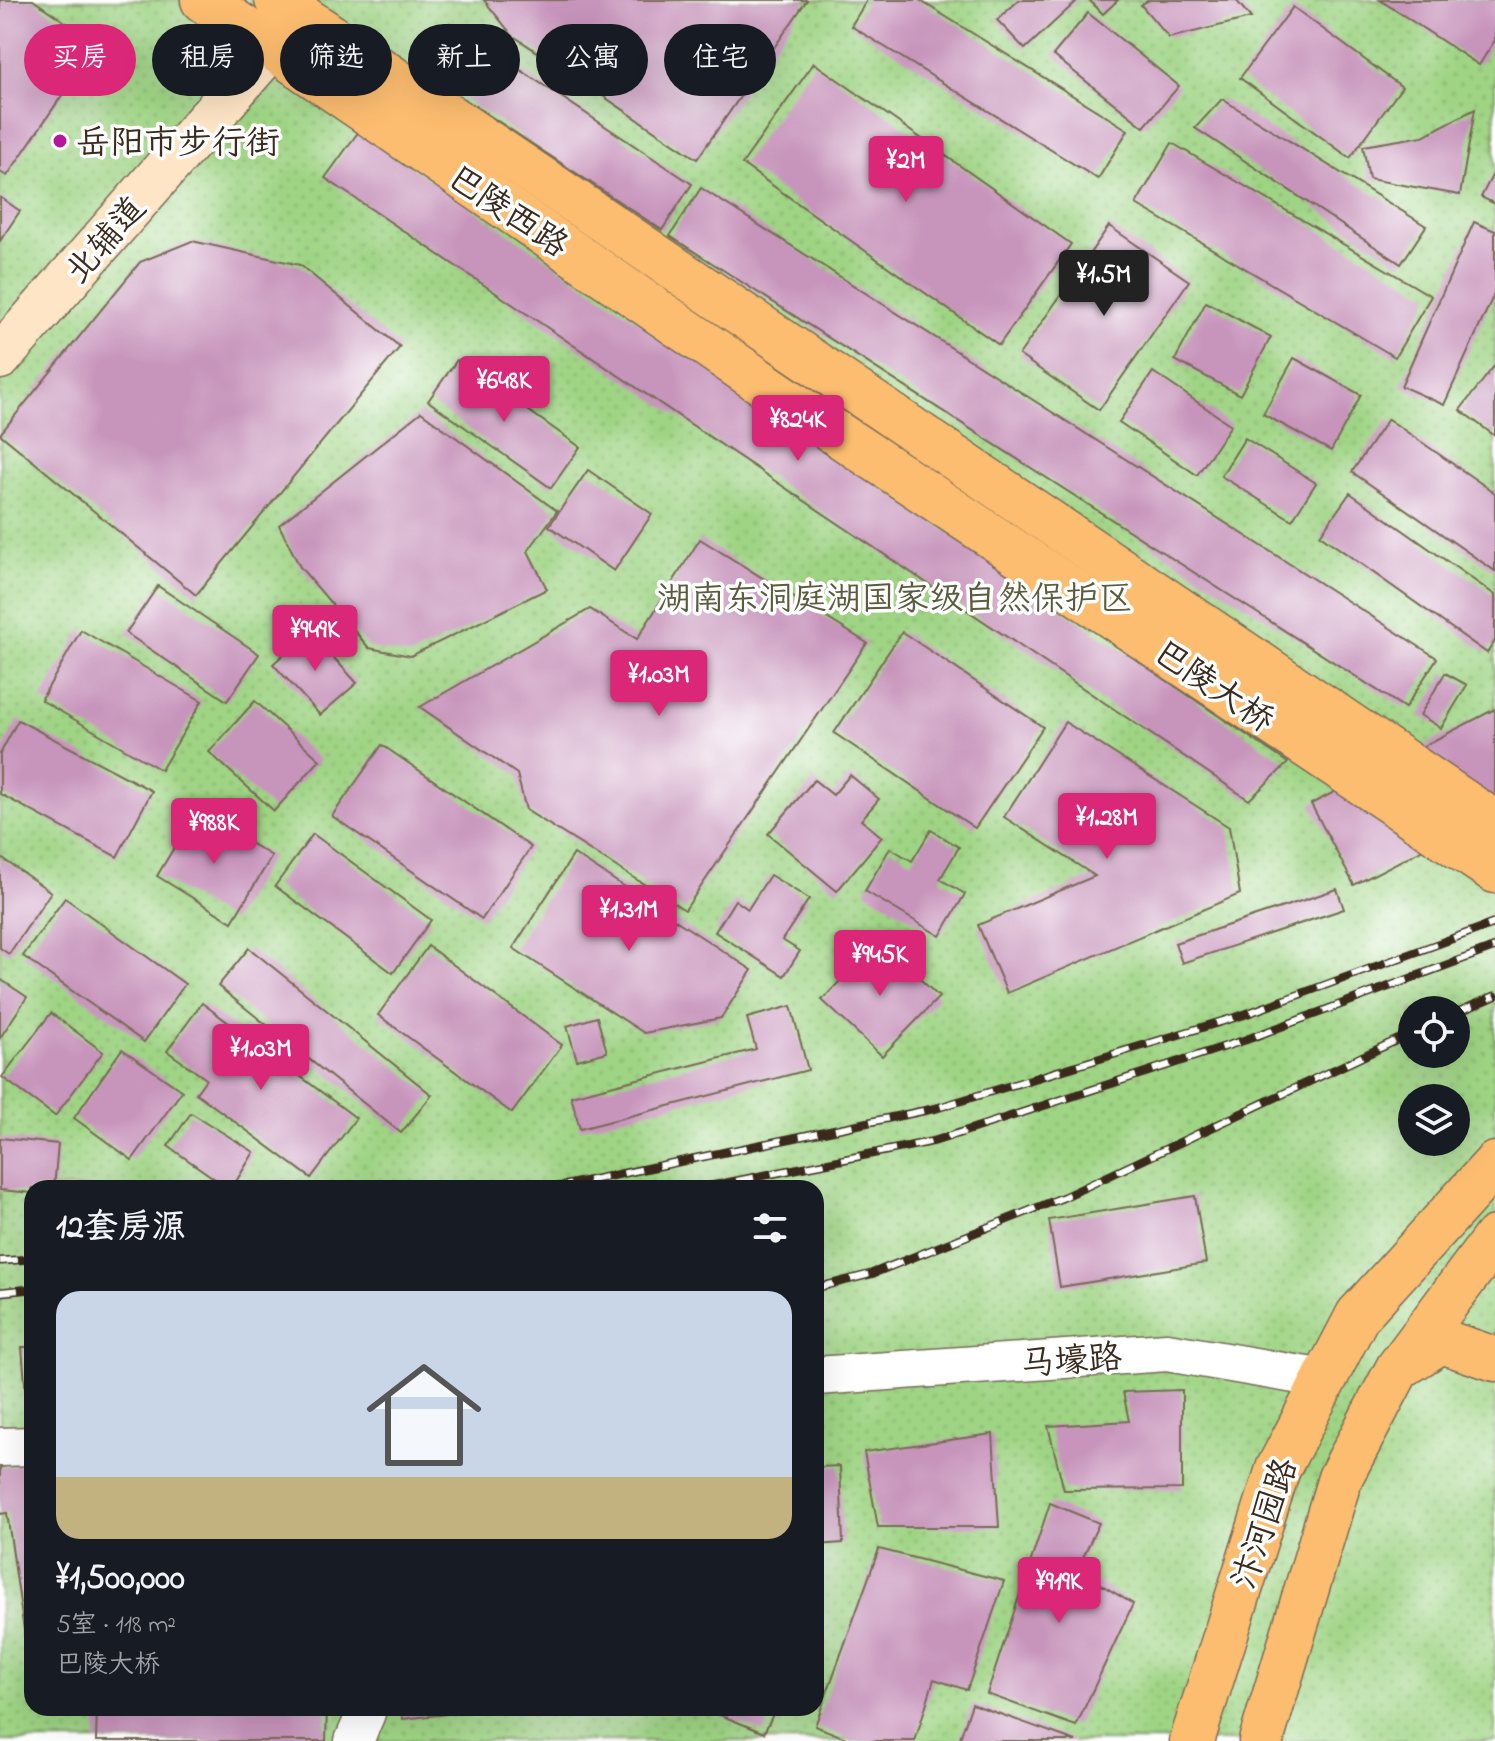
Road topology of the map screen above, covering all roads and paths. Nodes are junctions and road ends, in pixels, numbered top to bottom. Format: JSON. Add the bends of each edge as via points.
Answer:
{"nodes":[{"id":1,"x":203,"y":0,"type":"edge"},
{"id":2,"x":306,"y":7,"type":"edge"},
{"id":3,"x":271,"y":48,"type":"junction"},
{"id":4,"x":0,"y":357,"type":"edge"},
{"id":5,"x":840,"y":381,"type":"joint"},
{"id":6,"x":815,"y":419,"type":"joint"},
{"id":7,"x":1495,"y":823,"type":"edge"},
{"id":8,"x":1495,"y":871,"type":"edge"},
{"id":9,"x":1495,"y":1164,"type":"edge"},
{"id":10,"x":1495,"y":1238,"type":"edge"},
{"id":11,"x":1495,"y":1359,"type":"edge"},
{"id":12,"x":1398,"y":1368,"type":"junction"},
{"id":13,"x":824,"y":1375,"type":"edge"},
{"id":14,"x":1324,"y":1379,"type":"junction"},
{"id":15,"x":24,"y":1446,"type":"edge"},
{"id":16,"x":0,"y":1447,"type":"edge"},
{"id":17,"x":365,"y":1716,"type":"edge"},
{"id":18,"x":354,"y":1741,"type":"edge"},
{"id":19,"x":1192,"y":1741,"type":"edge"},
{"id":20,"x":1261,"y":1741,"type":"edge"}],
"edges":[{"from":1,"to":3,"type":"main road","name":"巴陵西路"},
{"from":2,"to":3,"type":"main road"},
{"from":2,"to":5,"type":"main road","name":"巴陵西路"},
{"from":3,"to":4,"type":"main road","name":"北辅道"},
{"from":3,"to":6,"type":"main road","name":"巴陵西路"},
{"from":5,"to":7,"type":"main road","name":"巴陵大桥"},
{"from":6,"to":8,"type":"main road","name":"巴陵大桥"},
{"from":9,"to":14,"type":"main road","name":"汴河园路","via":[[1358,1315]]},
{"from":10,"to":12,"type":"main road","name":"汴河园路"},
{"from":11,"to":12,"type":"main road","via":[[1441,1341]]},
{"from":12,"to":20,"type":"main road","name":"汴河园路","via":[[1340,1478]]},
{"from":13,"to":14,"type":"street","name":"马壕路","via":[[1167,1352]]},
{"from":14,"to":19,"type":"main road","name":"汴河园路","via":[[1278,1469]]},
{"from":15,"to":16,"type":"street"},
{"from":17,"to":18,"type":"street"}]}
